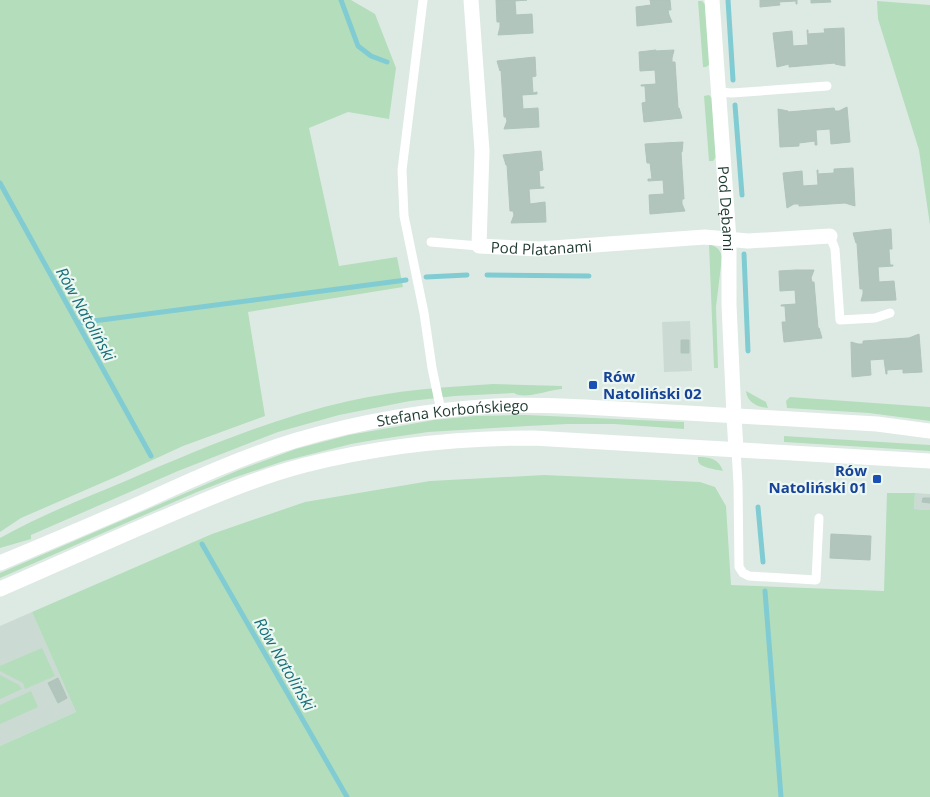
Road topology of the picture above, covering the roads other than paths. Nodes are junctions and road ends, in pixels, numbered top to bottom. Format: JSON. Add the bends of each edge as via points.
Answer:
{"nodes":[{"id":1,"x":423,"y":0,"type":"edge"},
{"id":2,"x":471,"y":0,"type":"edge"},
{"id":3,"x":712,"y":0,"type":"edge"},
{"id":4,"x":827,"y":86,"type":"dead end"},
{"id":5,"x":719,"y":92,"type":"junction"},
{"id":6,"x":830,"y":236,"type":"joint"},
{"id":7,"x":729,"y":240,"type":"junction"},
{"id":8,"x":431,"y":242,"type":"dead end"},
{"id":9,"x":479,"y":246,"type":"junction"},
{"id":10,"x":890,"y":314,"type":"dead end"},
{"id":11,"x":440,"y":411,"type":"junction"},
{"id":12,"x":734,"y":416,"type":"junction"},
{"id":13,"x":930,"y":431,"type":"edge"},
{"id":14,"x":736,"y":450,"type":"junction"},
{"id":15,"x":930,"y":461,"type":"edge"},
{"id":16,"x":819,"y":518,"type":"dead end"},
{"id":17,"x":0,"y":563,"type":"edge"},
{"id":18,"x":0,"y":589,"type":"edge"}],
"edges":[{"from":1,"to":11,"type":"lane","via":[[402,170],[404,216]]},
{"from":2,"to":9,"type":"street","name":"Pod Platanami","via":[[482,151]]},
{"from":3,"to":5,"type":"street","name":"Pod Dębami"},
{"from":4,"to":5,"type":"lane"},
{"from":5,"to":7,"type":"street","name":"Pod Dębami"},
{"from":6,"to":7,"type":"street","name":"Pod Platanami"},
{"from":6,"to":10,"type":"lane","via":[[835,249],[840,320]]},
{"from":7,"to":9,"type":"street","name":"Pod Platanami","via":[[705,237],[539,249]]},
{"from":7,"to":12,"type":"street","name":"Pod Dębami"},
{"from":8,"to":9,"type":"lane"},
{"from":11,"to":12,"type":"street","name":"Stefana Korbońskiego","via":[[542,406]]},
{"from":11,"to":17,"type":"street","name":"Stefana Korbońskiego","via":[[342,428],[249,456]]},
{"from":12,"to":13,"type":"street","name":"Stefana Korbońskiego","via":[[877,424]]},
{"from":12,"to":14,"type":"street","name":"Pod Dębami"},
{"from":14,"to":15,"type":"street","name":"Stefana Korbońskiego"},
{"from":14,"to":16,"type":"lane","via":[[739,567],[744,573],[816,580]]},
{"from":14,"to":18,"type":"street","name":"Stefana Korbońskiego","via":[[533,438],[458,440],[378,449],[259,479]]}]}
